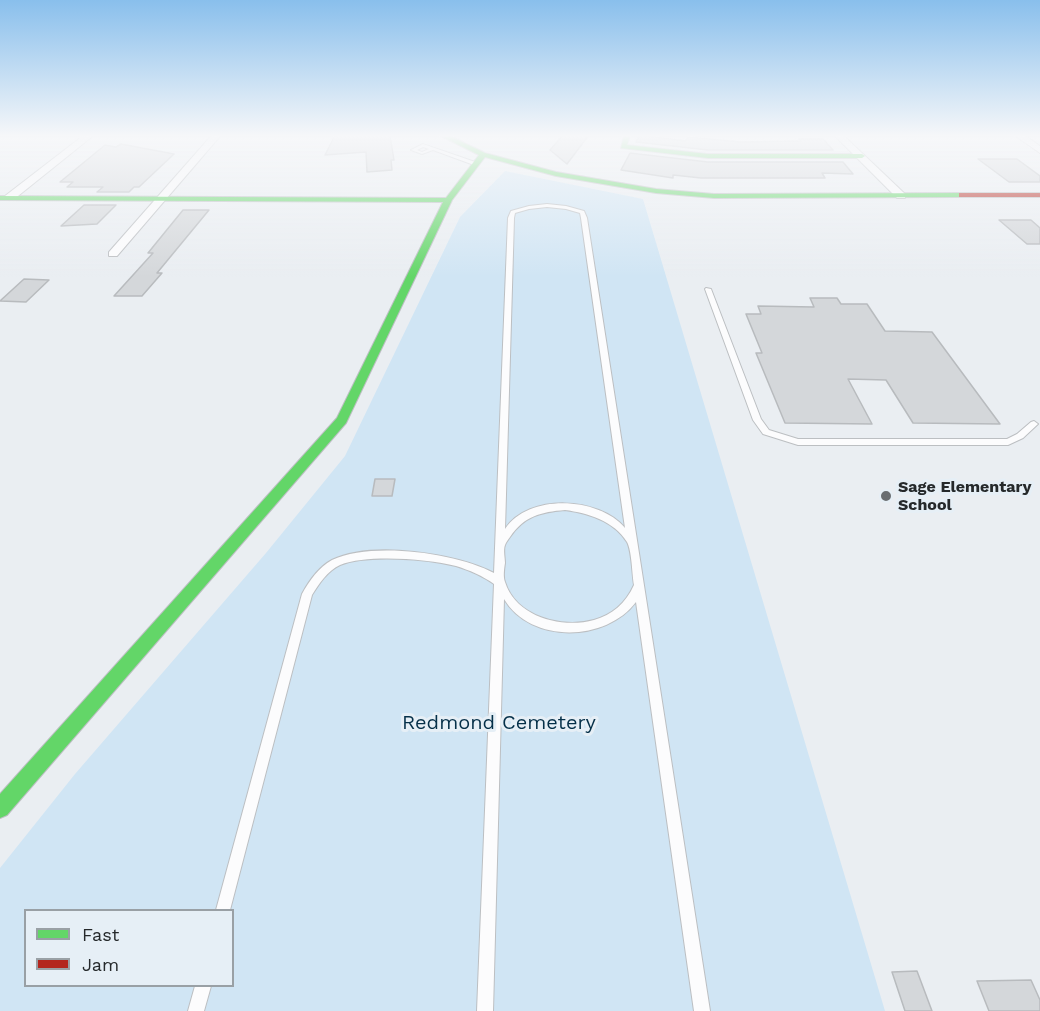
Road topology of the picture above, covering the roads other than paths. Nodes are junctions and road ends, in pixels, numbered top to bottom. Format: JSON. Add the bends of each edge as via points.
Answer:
{"nodes":[{"id":1,"x":26,"y":182,"type":"edge"},
{"id":2,"x":176,"y":182,"type":"edge"},
{"id":3,"x":461,"y":182,"type":"edge"},
{"id":4,"x":607,"y":182,"type":"edge"},
{"id":5,"x":888,"y":182,"type":"edge"},
{"id":6,"x":1040,"y":195,"type":"edge"},
{"id":7,"x":901,"y":196,"type":"junction"},
{"id":8,"x":163,"y":197,"type":"junction"},
{"id":9,"x":5,"y":198,"type":"edge"},
{"id":10,"x":448,"y":200,"type":"junction"},
{"id":11,"x":113,"y":254,"type":"dead end"},
{"id":12,"x":708,"y":289,"type":"dead end"},
{"id":13,"x":1034,"y":424,"type":"dead end"},
{"id":14,"x":633,"y":543,"type":"junction"},
{"id":15,"x":500,"y":545,"type":"junction"},
{"id":16,"x":499,"y":581,"type":"junction"},
{"id":17,"x":639,"y":584,"type":"junction"},
{"id":18,"x":0,"y":808,"type":"edge"},
{"id":19,"x":223,"y":909,"type":"edge"},
{"id":20,"x":203,"y":987,"type":"edge"},
{"id":21,"x":196,"y":1011,"type":"edge"},
{"id":22,"x":485,"y":1011,"type":"edge"},
{"id":23,"x":702,"y":1011,"type":"edge"}],
"edges":[{"from":1,"to":9,"type":"street"},
{"from":2,"to":8,"type":"street"},
{"from":3,"to":10,"type":"street"},
{"from":4,"to":7,"type":"street","via":[[714,196]]},
{"from":5,"to":7,"type":"street"},
{"from":6,"to":7,"type":"street"},
{"from":8,"to":9,"type":"street"},
{"from":8,"to":10,"type":"street"},
{"from":8,"to":11,"type":"street"},
{"from":10,"to":18,"type":"street","via":[[342,420]]},
{"from":12,"to":13,"type":"lane","via":[[757,420],[766,432],[798,442],[1008,442]]},
{"from":14,"to":15,"type":"lane","via":[[608,519],[580,508],[565,507],[523,518],[512,526]]},
{"from":14,"to":15,"type":"lane","via":[[584,218],[582,212],[569,207],[548,207],[519,209],[511,218]]},
{"from":14,"to":17,"type":"lane"},
{"from":15,"to":16,"type":"lane"},
{"from":16,"to":17,"type":"lane","via":[[523,613],[546,624],[572,629],[589,627],[619,614],[630,603]]},
{"from":16,"to":19,"type":"lane","via":[[468,565],[395,555],[338,562],[321,573],[307,594]]},
{"from":16,"to":22,"type":"lane"},
{"from":17,"to":23,"type":"lane"},
{"from":20,"to":21,"type":"lane"}]}
